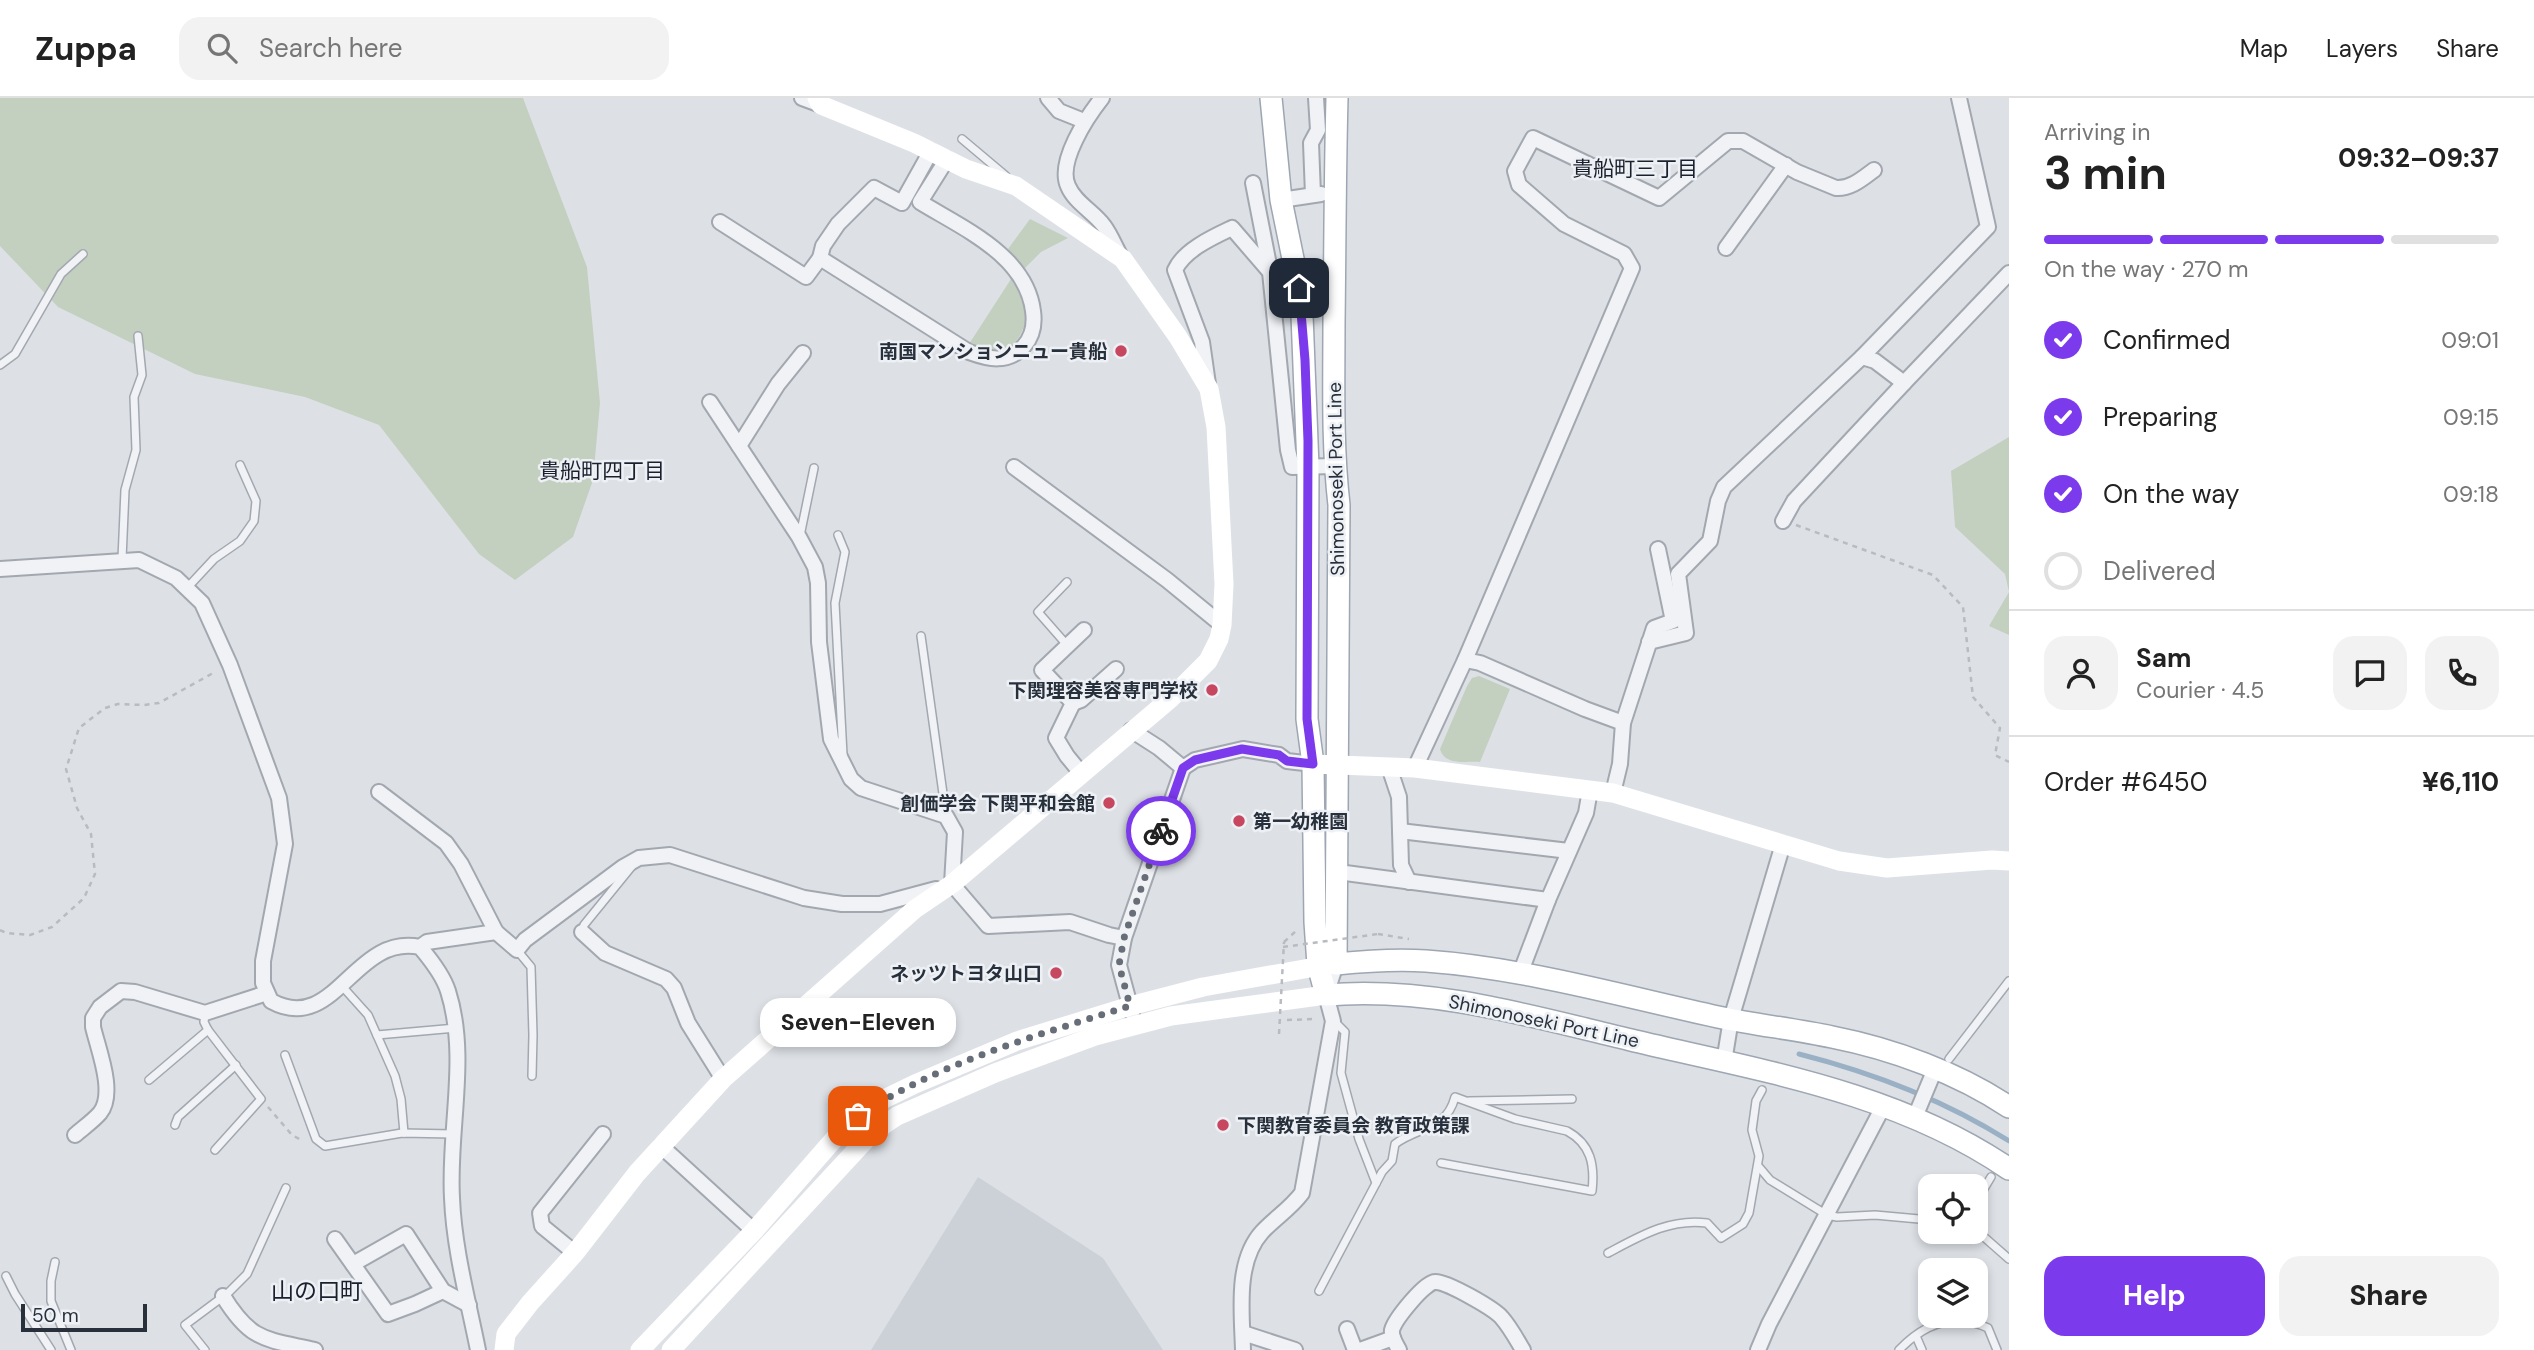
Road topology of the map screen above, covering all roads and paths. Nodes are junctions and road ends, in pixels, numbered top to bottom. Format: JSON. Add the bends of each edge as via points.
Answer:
{"nodes":[{"id":1,"x":802,"y":98,"type":"edge"},
{"id":2,"x":1048,"y":98,"type":"edge"},
{"id":3,"x":1101,"y":98,"type":"edge"},
{"id":4,"x":1271,"y":98,"type":"edge"},
{"id":5,"x":1316,"y":98,"type":"edge"},
{"id":6,"x":1337,"y":98,"type":"edge"},
{"id":7,"x":1959,"y":98,"type":"edge"},
{"id":8,"x":819,"y":102,"type":"edge"},
{"id":9,"x":1084,"y":121,"type":"junction"},
{"id":10,"x":962,"y":139,"type":"dead end"},
{"id":11,"x":939,"y":155,"type":"junction"},
{"id":12,"x":1786,"y":165,"type":"junction"},
{"id":13,"x":1874,"y":170,"type":"dead end"},
{"id":14,"x":1253,"y":183,"type":"dead end"},
{"id":15,"x":1016,"y":186,"type":"junction"},
{"id":16,"x":1334,"y":192,"type":"junction"},
{"id":17,"x":1313,"y":195,"type":"junction"},
{"id":18,"x":1281,"y":200,"type":"junction"},
{"id":19,"x":720,"y":222,"type":"dead end"},
{"id":20,"x":1726,"y":248,"type":"dead end"},
{"id":21,"x":83,"y":254,"type":"dead end"},
{"id":22,"x":820,"y":258,"type":"junction"},
{"id":23,"x":1123,"y":259,"type":"junction"},
{"id":24,"x":1270,"y":272,"type":"junction"},
{"id":25,"x":2009,"y":273,"type":"edge"},
{"id":26,"x":138,"y":336,"type":"dead end"},
{"id":27,"x":803,"y":353,"type":"dead end"},
{"id":28,"x":1862,"y":357,"type":"junction"},
{"id":29,"x":0,"y":365,"type":"edge"},
{"id":30,"x":1903,"y":383,"type":"junction"},
{"id":31,"x":1209,"y":389,"type":"junction"},
{"id":32,"x":710,"y":402,"type":"dead end"},
{"id":33,"x":739,"y":446,"type":"junction"},
{"id":34,"x":240,"y":465,"type":"dead end"},
{"id":35,"x":1335,"y":466,"type":"junction"},
{"id":36,"x":1014,"y":467,"type":"dead end"},
{"id":37,"x":1308,"y":467,"type":"junction"},
{"id":38,"x":814,"y":468,"type":"dead end"},
{"id":39,"x":1783,"y":521,"type":"joint"},
{"id":40,"x":838,"y":535,"type":"dead end"},
{"id":41,"x":799,"y":537,"type":"junction"},
{"id":42,"x":1658,"y":549,"type":"dead end"},
{"id":43,"x":122,"y":559,"type":"junction"},
{"id":44,"x":0,"y":569,"type":"edge"},
{"id":45,"x":1067,"y":582,"type":"dead end"},
{"id":46,"x":187,"y":588,"type":"junction"},
{"id":47,"x":1222,"y":625,"type":"junction"},
{"id":48,"x":1084,"y":630,"type":"dead end"},
{"id":49,"x":921,"y":636,"type":"dead end"},
{"id":50,"x":1649,"y":642,"type":"junction"},
{"id":51,"x":1068,"y":646,"type":"junction"},
{"id":52,"x":1465,"y":660,"type":"junction"},
{"id":53,"x":229,"y":662,"type":"junction"},
{"id":54,"x":1116,"y":668,"type":"dead end"},
{"id":55,"x":1073,"y":703,"type":"junction"},
{"id":56,"x":1623,"y":723,"type":"junction"},
{"id":57,"x":1131,"y":730,"type":"junction"},
{"id":58,"x":2009,"y":762,"type":"edge"},
{"id":59,"x":1313,"y":764,"type":"junction"},
{"id":60,"x":1339,"y":764,"type":"junction"},
{"id":61,"x":844,"y":766,"type":"junction"},
{"id":62,"x":1389,"y":767,"type":"junction"},
{"id":63,"x":1183,"y":768,"type":"junction"},
{"id":64,"x":1415,"y":768,"type":"junction"},
{"id":65,"x":1082,"y":773,"type":"junction"},
{"id":66,"x":1590,"y":790,"type":"junction"},
{"id":67,"x":379,"y":792,"type":"dead end"},
{"id":68,"x":1613,"y":793,"type":"junction"},
{"id":69,"x":946,"y":816,"type":"junction"},
{"id":70,"x":1400,"y":831,"type":"junction"},
{"id":71,"x":1783,"y":844,"type":"junction"},
{"id":72,"x":1569,"y":851,"type":"junction"},
{"id":73,"x":639,"y":858,"type":"junction"},
{"id":74,"x":2009,"y":861,"type":"edge"},
{"id":75,"x":1338,"y":872,"type":"junction"},
{"id":76,"x":1409,"y":882,"type":"junction"},
{"id":77,"x":951,"y":884,"type":"junction"},
{"id":78,"x":1548,"y":900,"type":"junction"},
{"id":79,"x":1298,"y":929,"type":"dead end"},
{"id":80,"x":0,"y":930,"type":"edge"},
{"id":81,"x":496,"y":932,"type":"junction"},
{"id":82,"x":582,"y":932,"type":"joint"},
{"id":83,"x":1124,"y":938,"type":"junction"},
{"id":84,"x":1409,"y":939,"type":"dead end"},
{"id":85,"x":1284,"y":945,"type":"junction"},
{"id":86,"x":420,"y":947,"type":"junction"},
{"id":87,"x":517,"y":950,"type":"junction"},
{"id":88,"x":1327,"y":965,"type":"junction"},
{"id":89,"x":1520,"y":974,"type":"junction"},
{"id":90,"x":2009,"y":981,"type":"edge"},
{"id":91,"x":341,"y":985,"type":"junction"},
{"id":92,"x":267,"y":993,"type":"junction"},
{"id":93,"x":1326,"y":995,"type":"junction"},
{"id":94,"x":205,"y":1013,"type":"junction"},
{"id":95,"x":1133,"y":1016,"type":"junction"},
{"id":96,"x":1315,"y":1019,"type":"dead end"},
{"id":97,"x":1280,"y":1020,"type":"junction"},
{"id":98,"x":1731,"y":1020,"type":"junction"},
{"id":99,"x":1333,"y":1021,"type":"junction"},
{"id":100,"x":456,"y":1028,"type":"junction"},
{"id":101,"x":208,"y":1030,"type":"junction"},
{"id":102,"x":1279,"y":1034,"type":"dead end"},
{"id":103,"x":377,"y":1035,"type":"junction"},
{"id":104,"x":285,"y":1055,"type":"dead end"},
{"id":105,"x":1724,"y":1062,"type":"junction"},
{"id":106,"x":236,"y":1065,"type":"junction"},
{"id":107,"x":1937,"y":1071,"type":"junction"},
{"id":108,"x":531,"y":1076,"type":"dead end"},
{"id":109,"x":723,"y":1079,"type":"junction"},
{"id":110,"x":149,"y":1080,"type":"dead end"},
{"id":111,"x":1762,"y":1090,"type":"dead end"},
{"id":112,"x":261,"y":1099,"type":"junction"},
{"id":113,"x":1572,"y":1099,"type":"dead end"},
{"id":114,"x":1465,"y":1101,"type":"junction"},
{"id":115,"x":1884,"y":1105,"type":"junction"},
{"id":116,"x":2009,"y":1107,"type":"edge"},
{"id":117,"x":1917,"y":1111,"type":"junction"},
{"id":118,"x":175,"y":1125,"type":"dead end"},
{"id":119,"x":404,"y":1133,"type":"junction"},
{"id":120,"x":453,"y":1134,"type":"junction"},
{"id":121,"x":603,"y":1134,"type":"dead end"},
{"id":122,"x":75,"y":1135,"type":"dead end"},
{"id":123,"x":320,"y":1143,"type":"junction"},
{"id":124,"x":661,"y":1146,"type":"junction"},
{"id":125,"x":215,"y":1150,"type":"dead end"},
{"id":126,"x":1441,"y":1163,"type":"dead end"},
{"id":127,"x":1759,"y":1167,"type":"junction"},
{"id":128,"x":2000,"y":1173,"type":"edge"},
{"id":129,"x":1376,"y":1183,"type":"junction"},
{"id":130,"x":286,"y":1188,"type":"dead end"},
{"id":131,"x":1988,"y":1188,"type":"edge"},
{"id":132,"x":1827,"y":1215,"type":"junction"},
{"id":133,"x":1918,"y":1219,"type":"edge"},
{"id":134,"x":754,"y":1231,"type":"junction"},
{"id":135,"x":335,"y":1239,"type":"dead end"},
{"id":136,"x":1988,"y":1241,"type":"edge"},
{"id":137,"x":575,"y":1253,"type":"junction"},
{"id":138,"x":1608,"y":1253,"type":"dead end"},
{"id":139,"x":2009,"y":1259,"type":"edge"},
{"id":140,"x":55,"y":1262,"type":"dead end"},
{"id":141,"x":353,"y":1264,"type":"junction"},
{"id":142,"x":6,"y":1276,"type":"dead end"},
{"id":143,"x":443,"y":1291,"type":"junction"},
{"id":144,"x":1320,"y":1291,"type":"dead end"},
{"id":145,"x":223,"y":1296,"type":"junction"},
{"id":146,"x":469,"y":1305,"type":"junction"},
{"id":147,"x":1347,"y":1329,"type":"dead end"},
{"id":148,"x":1243,"y":1333,"type":"junction"},
{"id":149,"x":1916,"y":1336,"type":"junction"},
{"id":150,"x":1396,"y":1344,"type":"edge"},
{"id":151,"x":51,"y":1350,"type":"edge"},
{"id":152,"x":71,"y":1350,"type":"edge"},
{"id":153,"x":205,"y":1350,"type":"edge"},
{"id":154,"x":315,"y":1350,"type":"edge"},
{"id":155,"x":478,"y":1350,"type":"edge"},
{"id":156,"x":504,"y":1350,"type":"edge"},
{"id":157,"x":640,"y":1350,"type":"edge"},
{"id":158,"x":671,"y":1350,"type":"edge"},
{"id":159,"x":1243,"y":1350,"type":"edge"},
{"id":160,"x":1295,"y":1350,"type":"edge"},
{"id":161,"x":1357,"y":1350,"type":"edge"},
{"id":162,"x":1523,"y":1350,"type":"edge"},
{"id":163,"x":1758,"y":1350,"type":"edge"},
{"id":164,"x":1899,"y":1350,"type":"edge"},
{"id":165,"x":1923,"y":1350,"type":"edge"},
{"id":166,"x":1997,"y":1350,"type":"edge"}],
"edges":[{"from":1,"to":8,"type":"street"},
{"from":2,"to":9,"type":"street","via":[[1059,111]]},
{"from":3,"to":9,"type":"street"},
{"from":4,"to":18,"type":"main road","name":"Shimonoseki Port Line"},
{"from":5,"to":17,"type":"street","via":[[1318,130],[1311,143]]},
{"from":6,"to":16,"type":"main road","name":"Shimonoseki Port Line"},
{"from":7,"to":28,"type":"street","via":[[1987,227]]},
{"from":8,"to":11,"type":"street"},
{"from":9,"to":23,"type":"street","via":[[1066,167],[1067,184],[1106,228]]},
{"from":10,"to":15,"type":"lane"},
{"from":11,"to":15,"type":"street"},
{"from":11,"to":22,"type":"street","via":[[902,203],[874,188],[838,224],[822,246]]},
{"from":11,"to":22,"type":"street","via":[[920,202],[988,244],[1012,266],[1032,307],[1034,325],[1022,348],[993,359],[969,352]]},
{"from":12,"to":13,"type":"street","via":[[1842,189]]},
{"from":12,"to":20,"type":"street"},
{"from":12,"to":52,"type":"street","via":[[1743,141],[1728,141],[1660,198],[1533,138],[1515,171],[1519,185],[1564,223],[1624,254],[1632,268]]},
{"from":14,"to":24,"type":"street"},
{"from":15,"to":23,"type":"street"},
{"from":16,"to":17,"type":"street"},
{"from":16,"to":35,"type":"main road","name":"Shimonoseki Port Line"},
{"from":17,"to":18,"type":"street"},
{"from":18,"to":37,"type":"main road","name":"Shimonoseki Port Line","via":[[1302,315]]},
{"from":19,"to":22,"type":"street","via":[[806,277]]},
{"from":21,"to":29,"type":"lane","via":[[61,274],[15,354]]},
{"from":23,"to":31,"type":"street"},
{"from":24,"to":31,"type":"street","via":[[1232,228],[1177,265],[1175,276],[1202,342]]},
{"from":24,"to":37,"type":"street","via":[[1288,450],[1292,467]]},
{"from":25,"to":30,"type":"street"},
{"from":26,"to":43,"type":"lane","via":[[142,376],[134,397],[136,450],[125,490]]},
{"from":27,"to":33,"type":"street"},
{"from":28,"to":30,"type":"street","via":[[1875,361]]},
{"from":28,"to":50,"type":"street","via":[[1724,487],[1710,541],[1678,574],[1686,633]]},
{"from":30,"to":39,"type":"street","via":[[1801,494]]},
{"from":31,"to":47,"type":"street","via":[[1216,427]]},
{"from":32,"to":33,"type":"street"},
{"from":33,"to":41,"type":"street"},
{"from":34,"to":46,"type":"lane","via":[[256,501],[254,521],[240,541]]},
{"from":35,"to":37,"type":"street"},
{"from":35,"to":60,"type":"main road","name":"Shimonoseki Port Line"},
{"from":36,"to":47,"type":"street"},
{"from":37,"to":59,"type":"main road","name":"Shimonoseki Port Line","via":[[1307,719]]},
{"from":38,"to":41,"type":"lane"},
{"from":39,"to":58,"type":"path","via":[[1933,575],[1956,599],[1963,607],[1973,697],[2000,728],[1994,755]]},
{"from":40,"to":61,"type":"lane","via":[[845,551],[835,603]]},
{"from":41,"to":61,"type":"street","via":[[815,567],[831,739]]},
{"from":42,"to":50,"type":"street","via":[[1673,621],[1654,628]]},
{"from":43,"to":44,"type":"street"},
{"from":43,"to":46,"type":"street","via":[[150,563]]},
{"from":45,"to":51,"type":"lane","via":[[1038,612]]},
{"from":46,"to":53,"type":"street","via":[[202,603]]},
{"from":47,"to":57,"type":"street","via":[[1200,671]]},
{"from":48,"to":51,"type":"street"},
{"from":49,"to":69,"type":"lane"},
{"from":50,"to":56,"type":"street"},
{"from":51,"to":55,"type":"street","via":[[1042,670]]},
{"from":52,"to":56,"type":"street"},
{"from":52,"to":64,"type":"street"},
{"from":53,"to":80,"type":"path","via":[[159,703],[112,705],[79,728],[66,769],[76,808],[91,834],[95,874],[83,898],[52,927],[30,935]]},
{"from":53,"to":92,"type":"street","via":[[271,772],[284,826],[285,844],[263,961]]},
{"from":54,"to":55,"type":"street"},
{"from":55,"to":65,"type":"street","via":[[1056,738]]},
{"from":56,"to":68,"type":"street"},
{"from":57,"to":63,"type":"street"},
{"from":57,"to":65,"type":"street"},
{"from":59,"to":60,"type":"street"},
{"from":59,"to":63,"type":"street","via":[[1242,749],[1195,760]]},
{"from":59,"to":88,"type":"main road","name":"Shimonoseki Port Line","via":[[1315,922]]},
{"from":60,"to":62,"type":"street"},
{"from":60,"to":75,"type":"main road","name":"Shimonoseki Port Line"},
{"from":61,"to":69,"type":"street","via":[[860,788]]},
{"from":62,"to":64,"type":"street"},
{"from":62,"to":70,"type":"street","via":[[1399,797]]},
{"from":63,"to":83,"type":"street"},
{"from":64,"to":66,"type":"street"},
{"from":65,"to":77,"type":"street"},
{"from":66,"to":68,"type":"street"},
{"from":66,"to":72,"type":"street","via":[[1586,813]]},
{"from":67,"to":81,"type":"street","via":[[446,842]]},
{"from":68,"to":71,"type":"street"},
{"from":69,"to":77,"type":"street","via":[[955,832]]},
{"from":70,"to":72,"type":"street"},
{"from":70,"to":76,"type":"street","via":[[1401,865]]},
{"from":71,"to":74,"type":"street","via":[[1839,861],[1887,868]]},
{"from":71,"to":98,"type":"street"},
{"from":72,"to":78,"type":"street"},
{"from":73,"to":77,"type":"street","via":[[670,855],[804,898],[842,904],[880,904]]},
{"from":73,"to":82,"type":"lane"},
{"from":73,"to":87,"type":"street"},
{"from":75,"to":76,"type":"street"},
{"from":75,"to":88,"type":"main road","name":"Shimonoseki Port Line"},
{"from":76,"to":78,"type":"street"},
{"from":77,"to":83,"type":"street","via":[[988,926],[1070,922]]},
{"from":77,"to":109,"type":"street","via":[[915,909]]},
{"from":78,"to":89,"type":"street"},
{"from":79,"to":85,"type":"path"},
{"from":81,"to":86,"type":"street","via":[[427,942]]},
{"from":81,"to":87,"type":"street"},
{"from":82,"to":109,"type":"street","via":[[604,953],[666,979]]},
{"from":83,"to":95,"type":"street","via":[[1119,965]]},
{"from":84,"to":85,"type":"path","bridge":true,"via":[[1378,934]]},
{"from":85,"to":97,"type":"path","bridge":true},
{"from":86,"to":91,"type":"street","via":[[406,944],[384,949]]},
{"from":86,"to":100,"type":"street","via":[[448,989]]},
{"from":87,"to":108,"type":"lane","via":[[531,967]]},
{"from":88,"to":89,"type":"main road","name":"Shimonoseki Port Line","via":[[1427,961]]},
{"from":88,"to":93,"type":"main road","name":"Shimonoseki Port Line"},
{"from":88,"to":95,"type":"street","via":[[1203,987]]},
{"from":89,"to":98,"type":"main road","name":"Shimonoseki Port Line"},
{"from":90,"to":107,"type":"lane"},
{"from":91,"to":92,"type":"street","via":[[319,1003],[297,1010],[271,1001]]},
{"from":91,"to":103,"type":"lane","via":[[368,1015]]},
{"from":92,"to":94,"type":"street"},
{"from":93,"to":95,"type":"street","via":[[1171,1016]]},
{"from":93,"to":99,"type":"street"},
{"from":93,"to":105,"type":"main road","name":"Shimonoseki Port Line","via":[[1357,992],[1467,1001]]},
{"from":94,"to":101,"type":"lane"},
{"from":94,"to":122,"type":"street","via":[[129,991],[116,993],[100,1007],[93,1027],[106,1097],[100,1112]]},
{"from":95,"to":134,"type":"street","via":[[1017,1041],[880,1101],[835,1138]]},
{"from":95,"to":158,"type":"street","via":[[1095,1036],[897,1115],[872,1133]]},
{"from":96,"to":97,"type":"path"},
{"from":97,"to":102,"type":"path","bridge":true},
{"from":98,"to":105,"type":"street"},
{"from":98,"to":107,"type":"main road","name":"Shimonoseki Port Line","via":[[1832,1037]]},
{"from":99,"to":129,"type":"lane","via":[[1345,1032],[1341,1073]]},
{"from":99,"to":148,"type":"street","via":[[1302,1194],[1261,1234],[1248,1254]]},
{"from":100,"to":103,"type":"lane"},
{"from":100,"to":120,"type":"street"},
{"from":101,"to":106,"type":"lane"},
{"from":101,"to":110,"type":"lane"},
{"from":103,"to":119,"type":"lane","via":[[395,1076]]},
{"from":104,"to":123,"type":"lane"},
{"from":105,"to":115,"type":"main road","name":"Shimonoseki Port Line"},
{"from":106,"to":112,"type":"lane"},
{"from":106,"to":118,"type":"lane","via":[[178,1117]]},
{"from":107,"to":116,"type":"main road","name":"Shimonoseki Port Line"},
{"from":107,"to":117,"type":"street"},
{"from":109,"to":124,"type":"street"},
{"from":111,"to":127,"type":"lane","via":[[1752,1129]]},
{"from":112,"to":123,"type":"path","via":[[299,1140]]},
{"from":112,"to":125,"type":"lane"},
{"from":113,"to":114,"type":"lane"},
{"from":114,"to":126,"type":"lane","via":[[1575,1135],[1593,1162],[1592,1191]]},
{"from":114,"to":129,"type":"lane","via":[[1455,1097],[1443,1121],[1395,1144],[1392,1161]]},
{"from":115,"to":117,"type":"main road","name":"Shimonoseki Port Line"},
{"from":115,"to":132,"type":"street"},
{"from":117,"to":128,"type":"main road","name":"Shimonoseki Port Line"},
{"from":119,"to":120,"type":"lane"},
{"from":119,"to":123,"type":"lane","via":[[325,1146]]},
{"from":120,"to":146,"type":"street","via":[[454,1226]]},
{"from":121,"to":137,"type":"street","via":[[540,1213],[542,1226]]},
{"from":124,"to":134,"type":"street"},
{"from":124,"to":137,"type":"street"},
{"from":127,"to":132,"type":"lane","via":[[1770,1180]]},
{"from":127,"to":138,"type":"lane","via":[[1749,1213],[1731,1233],[1721,1238],[1707,1223],[1679,1222]]},
{"from":128,"to":131,"type":"lane"},
{"from":129,"to":144,"type":"lane"},
{"from":130,"to":145,"type":"lane","via":[[247,1274]]},
{"from":132,"to":133,"type":"lane"},
{"from":132,"to":163,"type":"street"},
{"from":134,"to":157,"type":"street"},
{"from":135,"to":141,"type":"street"},
{"from":136,"to":139,"type":"lane"},
{"from":137,"to":156,"type":"street","via":[[506,1334]]},
{"from":140,"to":152,"type":"lane","via":[[51,1301]]},
{"from":141,"to":143,"type":"street","via":[[388,1314]]},
{"from":141,"to":143,"type":"street","via":[[406,1234]]},
{"from":142,"to":151,"type":"lane"},
{"from":143,"to":146,"type":"street"},
{"from":145,"to":153,"type":"lane","via":[[185,1325]]},
{"from":145,"to":154,"type":"street","via":[[237,1319],[258,1337]]},
{"from":146,"to":155,"type":"street"},
{"from":147,"to":161,"type":"street"},
{"from":148,"to":159,"type":"street"},
{"from":148,"to":160,"type":"street"},
{"from":149,"to":164,"type":"lane"},
{"from":149,"to":165,"type":"lane"},
{"from":149,"to":166,"type":"lane","via":[[1942,1322],[1957,1320],[1988,1328]]},
{"from":150,"to":161,"type":"street"},
{"from":150,"to":162,"type":"street","via":[[1392,1330],[1400,1316],[1427,1284],[1436,1282],[1501,1316]]}]}
